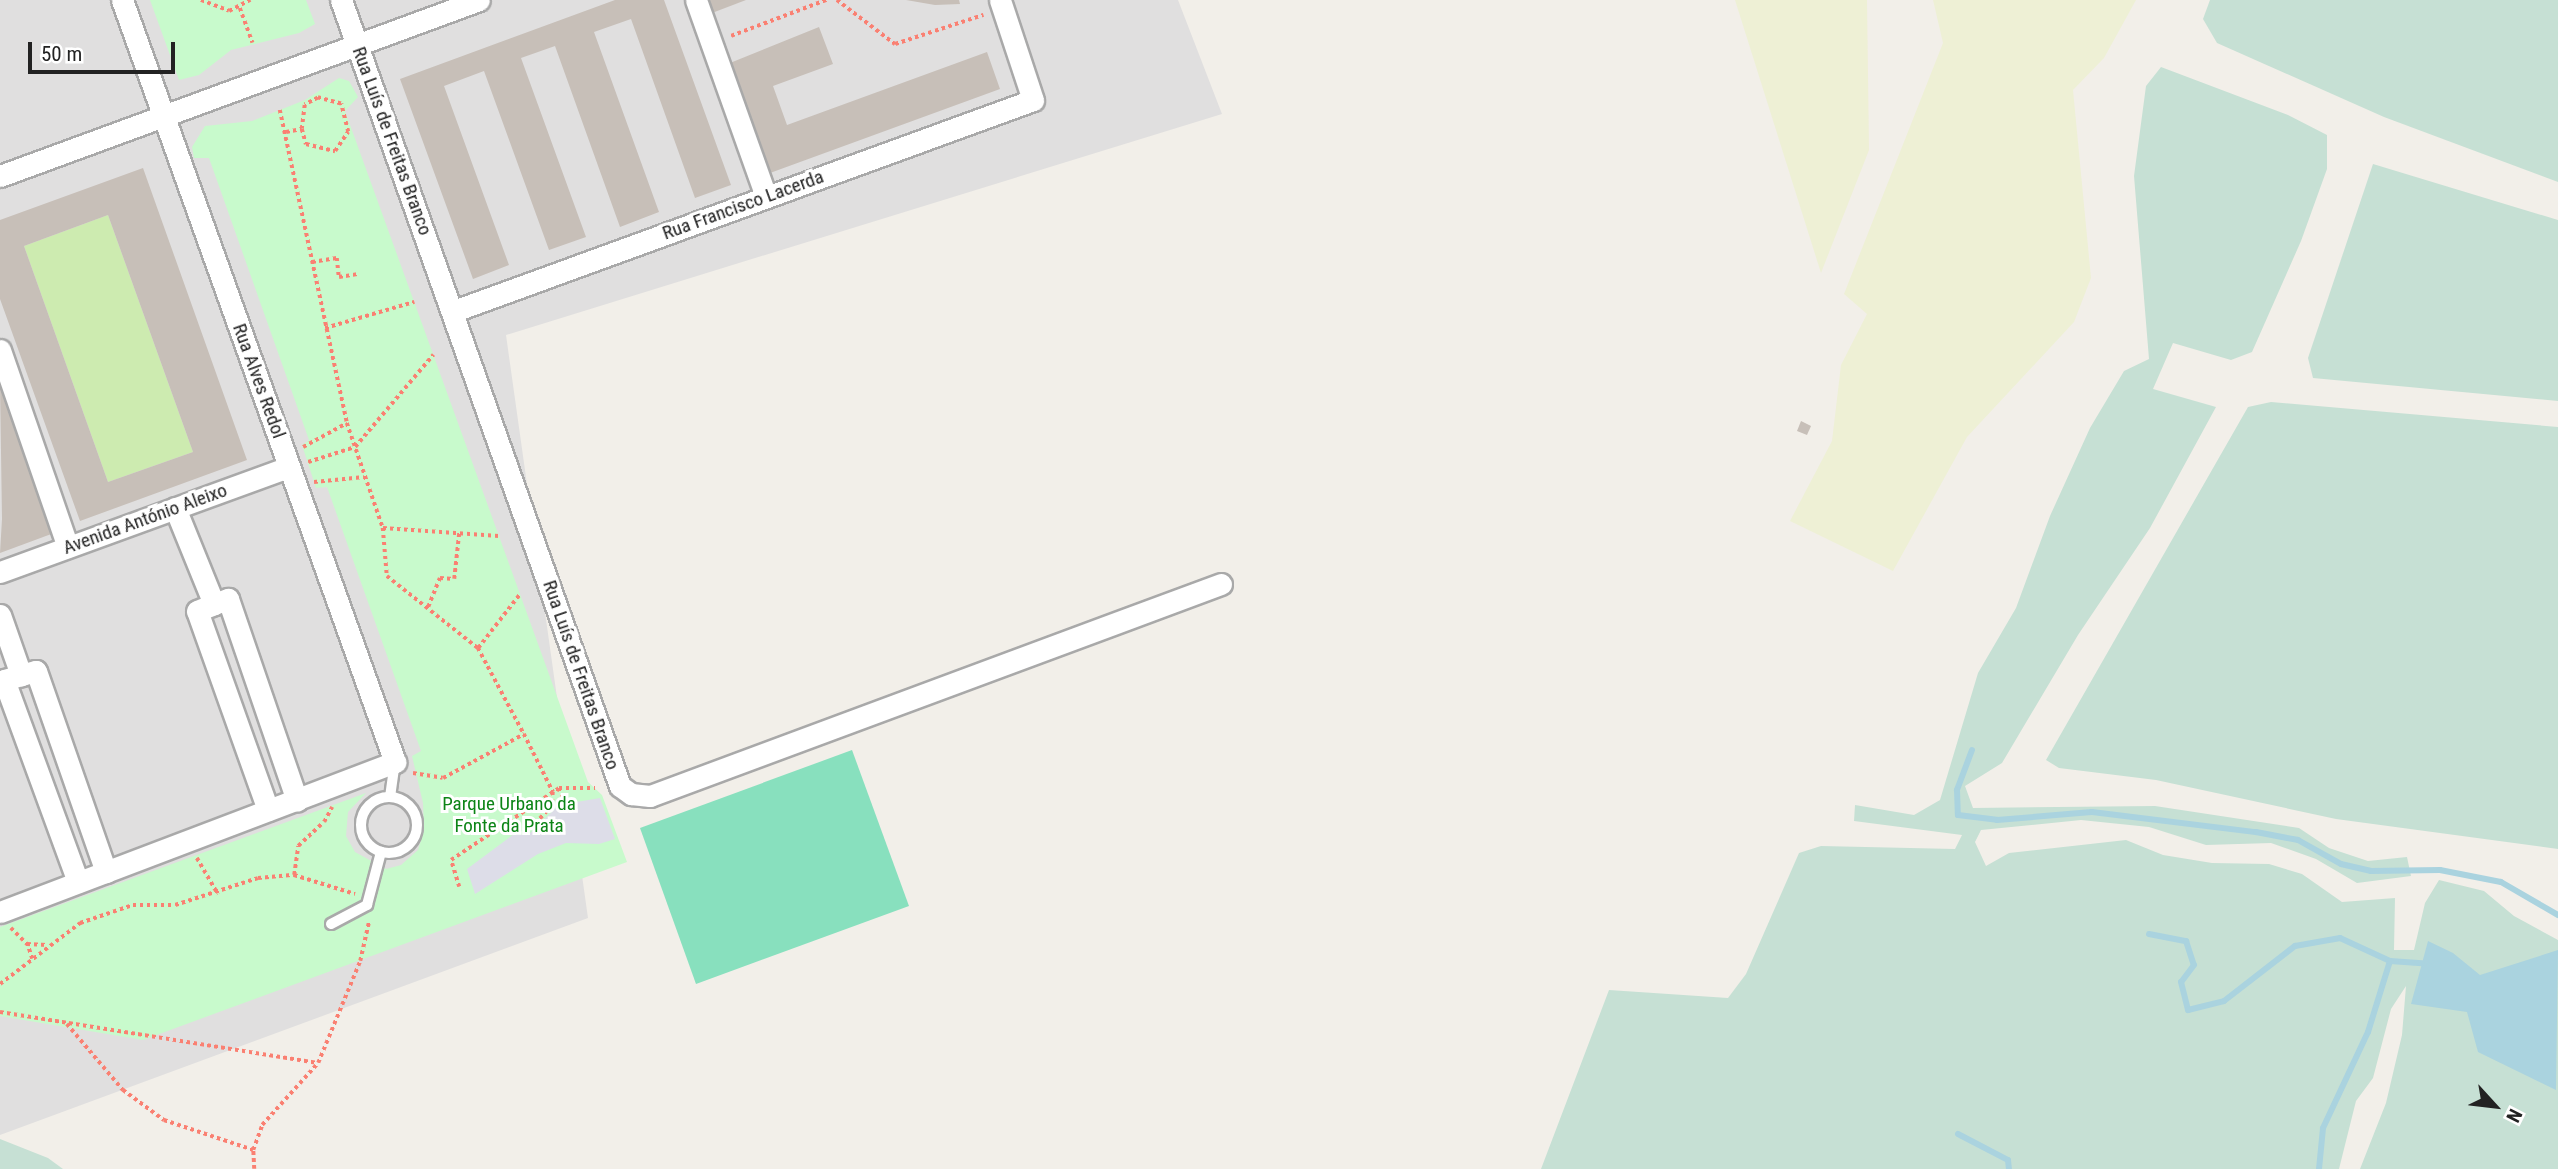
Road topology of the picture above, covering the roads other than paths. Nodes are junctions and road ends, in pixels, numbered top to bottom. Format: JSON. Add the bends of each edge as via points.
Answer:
{"nodes":[{"id":1,"x":122,"y":0,"type":"edge"},
{"id":2,"x":341,"y":0,"type":"edge"},
{"id":3,"x":480,"y":0,"type":"edge"},
{"id":4,"x":696,"y":0,"type":"edge"},
{"id":5,"x":1001,"y":4,"type":"edge"},
{"id":6,"x":358,"y":45,"type":"junction"},
{"id":7,"x":163,"y":116,"type":"junction"},
{"id":8,"x":0,"y":176,"type":"edge"},
{"id":9,"x":766,"y":197,"type":"junction"},
{"id":10,"x":454,"y":312,"type":"junction"},
{"id":11,"x":0,"y":350,"type":"edge"},
{"id":12,"x":298,"y":464,"type":"junction"},
{"id":13,"x":176,"y":508,"type":"junction"},
{"id":14,"x":68,"y":547,"type":"junction"},
{"id":15,"x":0,"y":572,"type":"edge"},
{"id":16,"x":1221,"y":584,"type":"dead end"},
{"id":17,"x":214,"y":604,"type":"junction"},
{"id":18,"x":0,"y":615,"type":"edge"},
{"id":19,"x":21,"y":675,"type":"junction"},
{"id":20,"x":395,"y":762,"type":"junction"},
{"id":21,"x":390,"y":797,"type":"junction"},
{"id":22,"x":297,"y":800,"type":"junction"},
{"id":23,"x":268,"y":810,"type":"junction"},
{"id":24,"x":382,"y":852,"type":"junction"},
{"id":25,"x":106,"y":872,"type":"junction"},
{"id":26,"x":78,"y":882,"type":"junction"},
{"id":27,"x":4,"y":918,"type":"edge"},
{"id":28,"x":331,"y":924,"type":"dead end"}],
"edges":[{"from":1,"to":7,"type":"street","name":"Rua Alves Redol"},
{"from":2,"to":6,"type":"street","name":"Rua Luís de Freitas Branco"},
{"from":3,"to":6,"type":"street"},
{"from":4,"to":9,"type":"street"},
{"from":5,"to":9,"type":"street","name":"Rua Francisco Lacerda","via":[[1033,100]]},
{"from":6,"to":7,"type":"street"},
{"from":6,"to":10,"type":"street","name":"Rua Luís de Freitas Branco"},
{"from":7,"to":8,"type":"street"},
{"from":7,"to":12,"type":"street","name":"Rua Alves Redol"},
{"from":9,"to":10,"type":"street","name":"Rua Francisco Lacerda"},
{"from":10,"to":16,"type":"street","name":"Rua Luís de Freitas Branco","via":[[620,786],[631,794],[650,796]]},
{"from":11,"to":14,"type":"street"},
{"from":12,"to":13,"type":"street","name":"Avenida António Aleixo"},
{"from":12,"to":20,"type":"street","name":"Rua Alves Redol"},
{"from":13,"to":14,"type":"street","name":"Avenida António Aleixo"},
{"from":13,"to":17,"type":"street"},
{"from":14,"to":15,"type":"street","name":"Avenida António Aleixo"},
{"from":17,"to":22,"type":"street","via":[[228,599]]},
{"from":17,"to":23,"type":"street","via":[[197,611]]},
{"from":18,"to":19,"type":"street"},
{"from":19,"to":25,"type":"street","via":[[36,671]]},
{"from":19,"to":26,"type":"street","via":[[4,680]]},
{"from":20,"to":21,"type":"lane"},
{"from":20,"to":22,"type":"street"},
{"from":21,"to":24,"type":"lane","via":[[372,802],[361,818],[363,836]]},
{"from":21,"to":24,"type":"lane","via":[[413,810],[417,828],[402,850]]},
{"from":22,"to":23,"type":"street"},
{"from":23,"to":25,"type":"street"},
{"from":24,"to":28,"type":"lane","via":[[371,897],[359,912]]},
{"from":25,"to":26,"type":"street"},
{"from":26,"to":27,"type":"street"}]}
